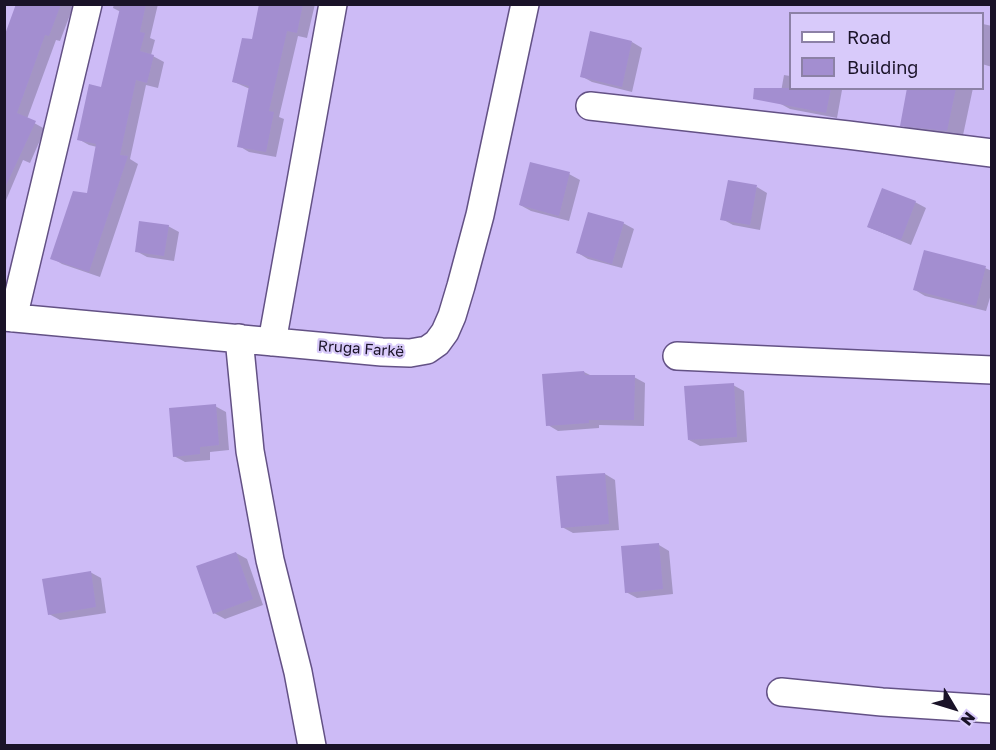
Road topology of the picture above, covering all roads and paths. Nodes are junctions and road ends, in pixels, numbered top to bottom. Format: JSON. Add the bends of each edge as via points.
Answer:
{"nodes":[{"id":1,"x":88,"y":4,"type":"edge"},
{"id":2,"x":333,"y":4,"type":"edge"},
{"id":3,"x":525,"y":4,"type":"edge"},
{"id":4,"x":590,"y":106,"type":"dead end"},
{"id":5,"x":992,"y":153,"type":"edge"},
{"id":6,"x":9,"y":318,"type":"edge"},
{"id":7,"x":239,"y":338,"type":"junction"},
{"id":8,"x":272,"y":342,"type":"junction"},
{"id":9,"x":677,"y":356,"type":"dead end"},
{"id":10,"x":992,"y":370,"type":"edge"},
{"id":11,"x":781,"y":692,"type":"dead end"},
{"id":12,"x":992,"y":709,"type":"edge"},
{"id":13,"x":312,"y":746,"type":"edge"}],
"edges":[{"from":1,"to":6,"type":"street"},
{"from":2,"to":8,"type":"street"},
{"from":3,"to":8,"type":"street","name":"Rruga Farkë","via":[[480,215],[452,316],[437,343],[427,350],[410,353]]},
{"from":4,"to":5,"type":"street"},
{"from":6,"to":7,"type":"street","name":"Rruga Farkë"},
{"from":7,"to":8,"type":"street","name":"Rruga Farkë"},
{"from":7,"to":13,"type":"street","via":[[250,451]]},
{"from":9,"to":10,"type":"street"},
{"from":11,"to":12,"type":"street"}]}
